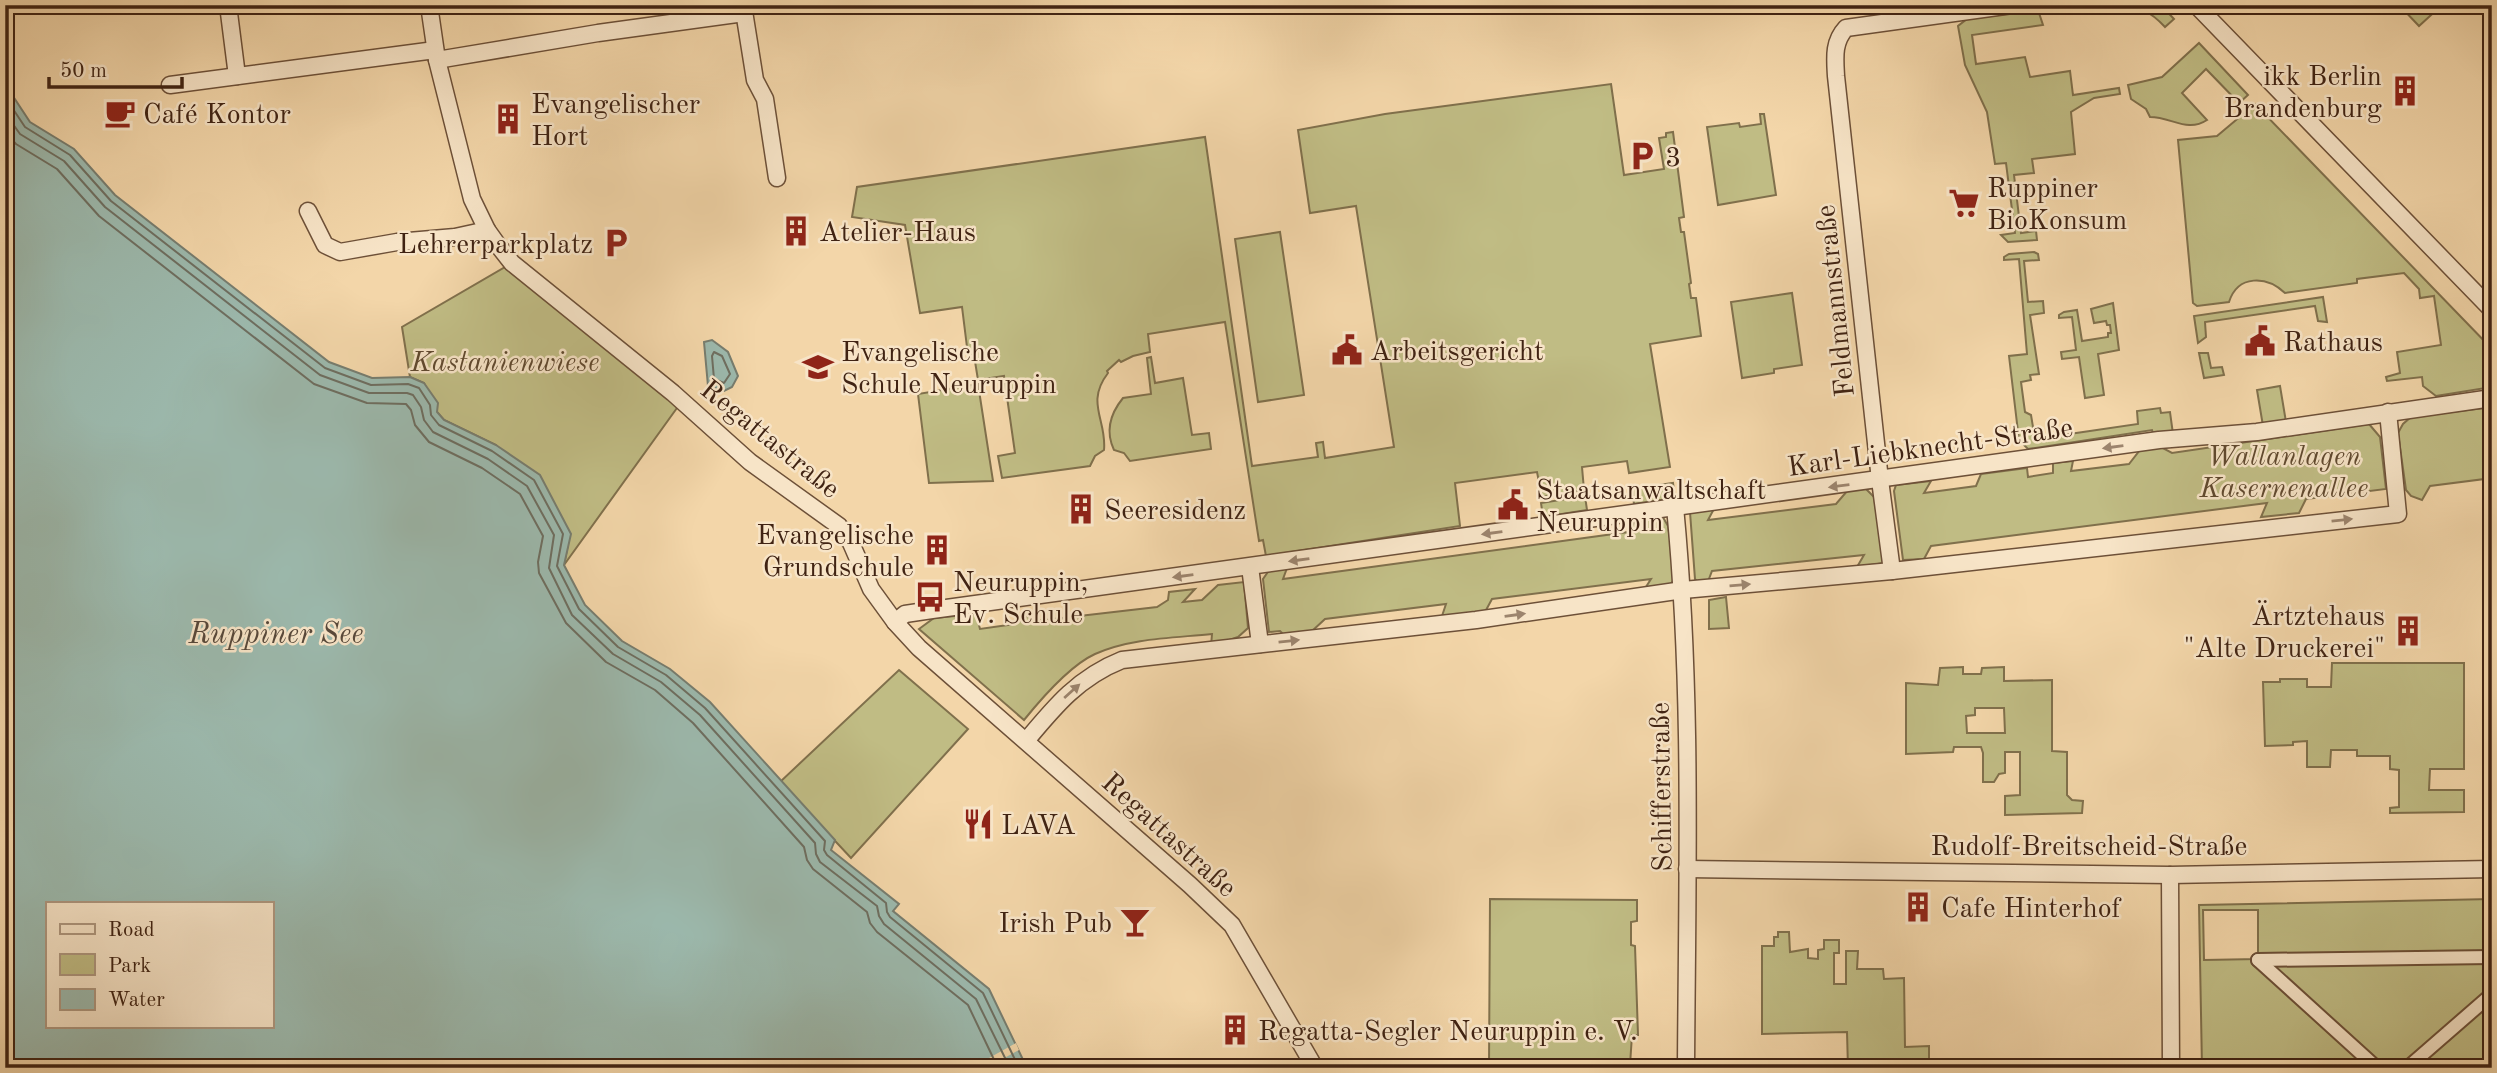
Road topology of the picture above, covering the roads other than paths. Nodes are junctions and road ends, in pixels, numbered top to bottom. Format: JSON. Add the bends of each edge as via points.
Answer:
{"nodes":[{"id":1,"x":228,"y":5,"type":"edge"},
{"id":2,"x":429,"y":5,"type":"edge"},
{"id":3,"x":2012,"y":5,"type":"edge"},
{"id":4,"x":2196,"y":5,"type":"edge"},
{"id":5,"x":743,"y":9,"type":"edge"},
{"id":6,"x":436,"y":55,"type":"junction"},
{"id":7,"x":237,"y":76,"type":"junction"},
{"id":8,"x":170,"y":85,"type":"dead end"},
{"id":9,"x":777,"y":178,"type":"dead end"},
{"id":10,"x":308,"y":211,"type":"dead end"},
{"id":11,"x":487,"y":230,"type":"junction"},
{"id":12,"x":2492,"y":310,"type":"edge"},
{"id":13,"x":2492,"y":398,"type":"edge"},
{"id":14,"x":2388,"y":412,"type":"junction"},
{"id":15,"x":1880,"y":480,"type":"junction"},
{"id":16,"x":1675,"y":507,"type":"junction"},
{"id":17,"x":1250,"y":567,"type":"junction"},
{"id":18,"x":1892,"y":571,"type":"junction"},
{"id":19,"x":1683,"y":590,"type":"junction"},
{"id":20,"x":895,"y":622,"type":"junction"},
{"id":21,"x":1260,"y":644,"type":"junction"},
{"id":22,"x":1026,"y":741,"type":"junction"},
{"id":23,"x":1687,"y":869,"type":"junction"},
{"id":24,"x":2492,"y":869,"type":"edge"},
{"id":25,"x":2170,"y":875,"type":"junction"},
{"id":26,"x":2492,"y":957,"type":"edge"},
{"id":27,"x":2492,"y":993,"type":"edge"},
{"id":28,"x":1315,"y":1068,"type":"edge"},
{"id":29,"x":1686,"y":1068,"type":"edge"},
{"id":30,"x":2171,"y":1068,"type":"edge"},
{"id":31,"x":2377,"y":1068,"type":"edge"},
{"id":32,"x":2407,"y":1068,"type":"edge"}],
"edges":[{"from":1,"to":7,"type":"street"},
{"from":2,"to":6,"type":"street","name":"Regattastraße"},
{"from":3,"to":15,"type":"street","name":"Feldmannstraße","via":[[1846,28],[1836,44]]},
{"from":4,"to":12,"type":"street"},
{"from":5,"to":6,"type":"street"},
{"from":5,"to":9,"type":"street","via":[[755,80],[765,99]]},
{"from":6,"to":7,"type":"street"},
{"from":6,"to":11,"type":"street","name":"Regattastraße","via":[[472,199]]},
{"from":7,"to":8,"type":"street"},
{"from":10,"to":11,"type":"street","via":[[325,245],[340,253]]},
{"from":11,"to":20,"type":"street","name":"Regattastraße","via":[[512,263],[673,393],[750,463],[839,526],[871,589]]},
{"from":13,"to":14,"type":"street","name":"Karl-Liebknecht-Straße"},
{"from":14,"to":15,"type":"street","name":"Karl-Liebknecht-Straße","one_way":true},
{"from":18,"to":14,"type":"street","one_way":true,"via":[[2398,514]]},
{"from":15,"to":16,"type":"street","name":"Karl-Liebknecht-Straße","one_way":true},
{"from":15,"to":18,"type":"street","name":"Feldmannstraße"},
{"from":16,"to":17,"type":"street","name":"Karl-Liebknecht-Straße","one_way":true},
{"from":16,"to":19,"type":"street","name":"Schifferstraße"},
{"from":17,"to":20,"type":"street","name":"Karl-Liebknecht-Straße","one_way":true,"via":[[905,614]]},
{"from":17,"to":21,"type":"street"},
{"from":19,"to":18,"type":"street","one_way":true},
{"from":21,"to":19,"type":"street","one_way":true,"via":[[1476,620]]},
{"from":19,"to":23,"type":"street","name":"Schifferstraße"},
{"from":20,"to":22,"type":"street","name":"Regattastraße"},
{"from":22,"to":21,"type":"street","one_way":true,"via":[[1068,693],[1098,670],[1122,660]]},
{"from":22,"to":28,"type":"street","name":"Regattastraße","via":[[1232,925]]},
{"from":23,"to":25,"type":"street","name":"Rudolf-Breitscheid-Straße"},
{"from":23,"to":29,"type":"street","name":"Schifferstraße"},
{"from":24,"to":25,"type":"street","name":"Rudolf-Breitscheid-Straße"},
{"from":25,"to":30,"type":"street"},
{"from":26,"to":31,"type":"street","via":[[2258,960]]},
{"from":27,"to":32,"type":"street"}]}
